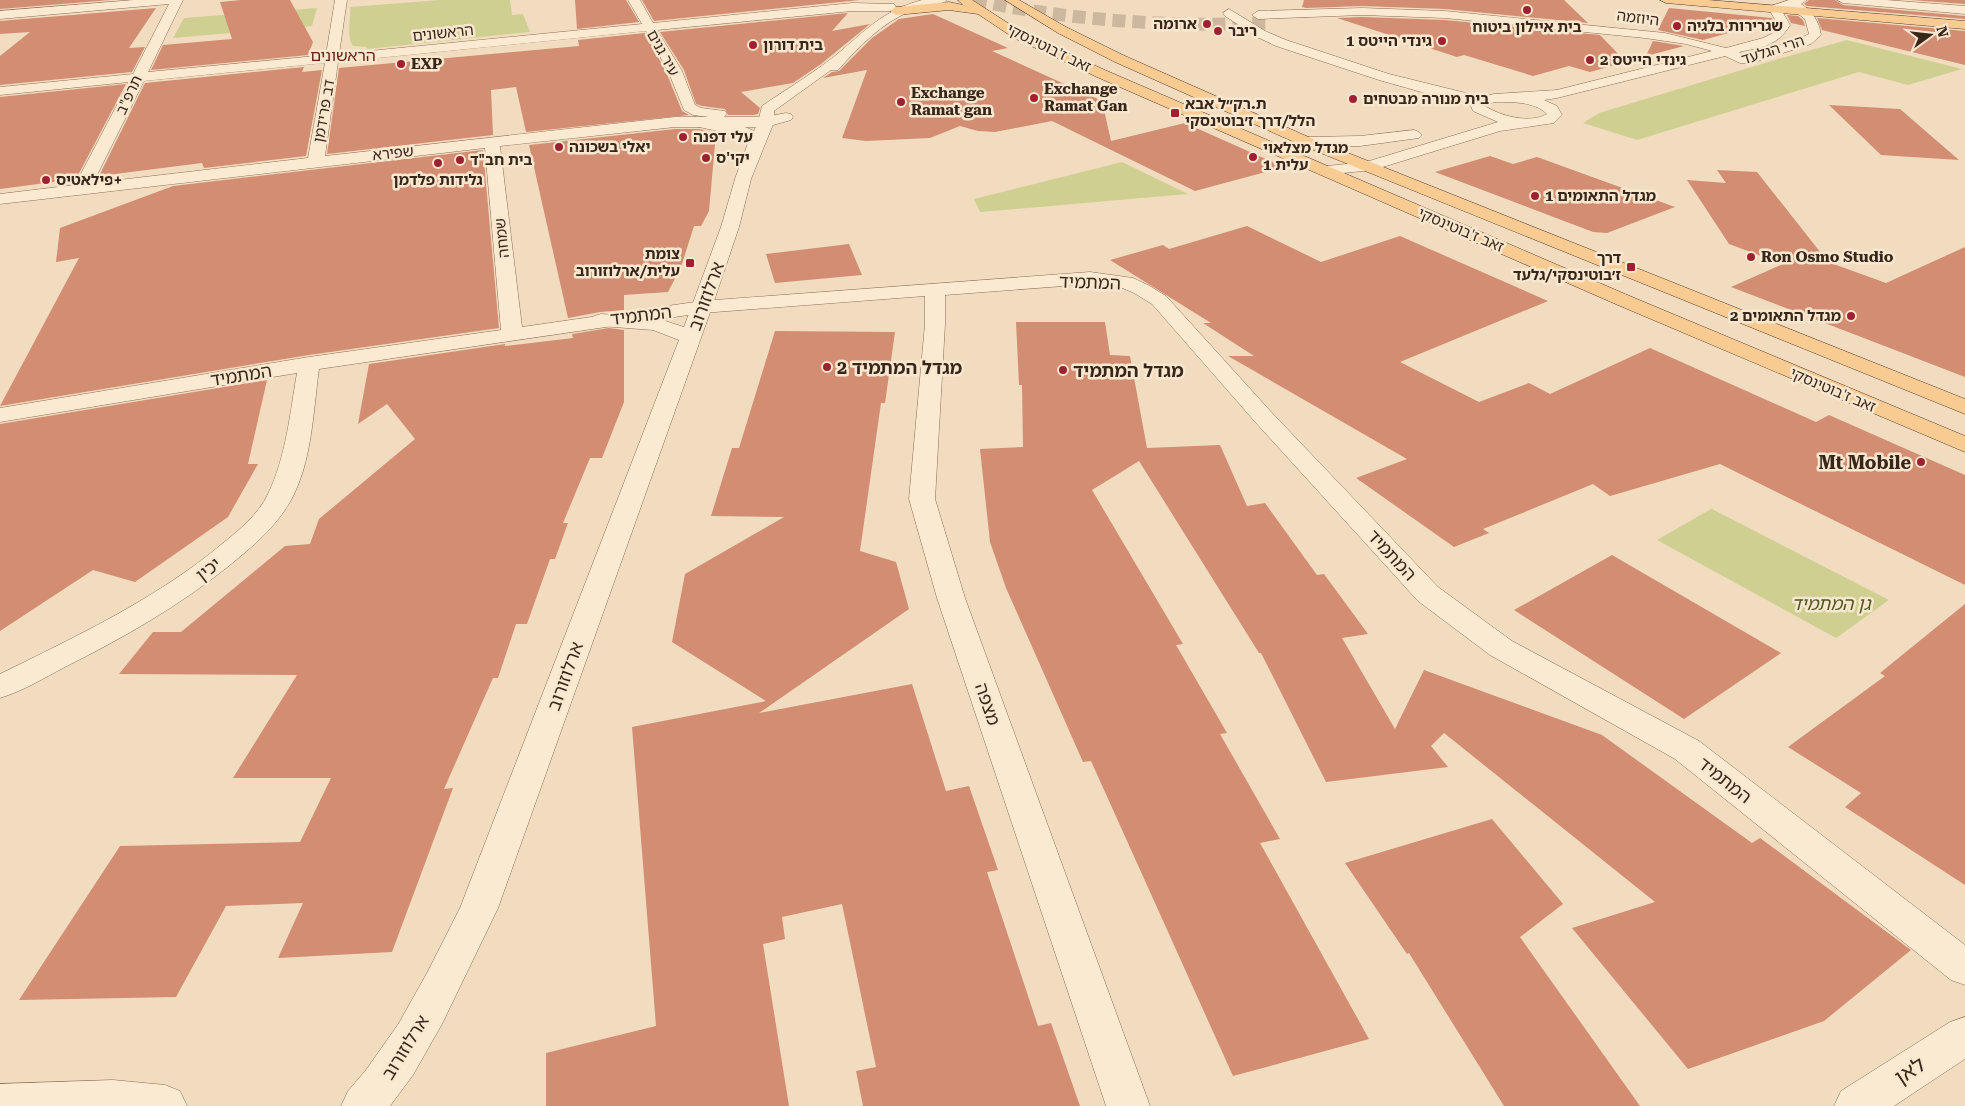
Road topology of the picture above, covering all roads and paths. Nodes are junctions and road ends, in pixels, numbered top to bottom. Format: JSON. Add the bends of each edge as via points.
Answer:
{"nodes":[{"id":1,"x":176,"y":0,"type":"edge"},
{"id":2,"x":341,"y":0,"type":"edge"},
{"id":3,"x":634,"y":0,"type":"edge"},
{"id":4,"x":941,"y":0,"type":"edge"},
{"id":5,"x":964,"y":0,"type":"edge"},
{"id":6,"x":1011,"y":0,"type":"edge"},
{"id":7,"x":1666,"y":0,"type":"edge"},
{"id":8,"x":1759,"y":0,"type":"edge"},
{"id":9,"x":1843,"y":0,"type":"edge"},
{"id":10,"x":1704,"y":3,"type":"junction"},
{"id":11,"x":1800,"y":5,"type":"edge"},
{"id":12,"x":895,"y":6,"type":"edge"},
{"id":13,"x":1775,"y":9,"type":"junction"},
{"id":14,"x":1965,"y":10,"type":"edge"},
{"id":15,"x":980,"y":12,"type":"junction"},
{"id":16,"x":1229,"y":13,"type":"dead end"},
{"id":17,"x":6,"y":14,"type":"edge"},
{"id":18,"x":1258,"y":14,"type":"tunnel mouth"},
{"id":19,"x":1965,"y":16,"type":"edge"},
{"id":20,"x":1271,"y":23,"type":"tunnel mouth"},
{"id":21,"x":1965,"y":24,"type":"edge"},
{"id":22,"x":1784,"y":25,"type":"junction"},
{"id":23,"x":0,"y":27,"type":"edge"},
{"id":24,"x":649,"y":28,"type":"junction"},
{"id":25,"x":1628,"y":41,"type":"junction"},
{"id":26,"x":1684,"y":41,"type":"junction"},
{"id":27,"x":1768,"y":41,"type":"junction"},
{"id":28,"x":1726,"y":51,"type":"junction"},
{"id":29,"x":845,"y":54,"type":"junction"},
{"id":30,"x":1708,"y":56,"type":"junction"},
{"id":31,"x":333,"y":60,"type":"junction"},
{"id":32,"x":1745,"y":60,"type":"junction"},
{"id":33,"x":1658,"y":67,"type":"junction"},
{"id":34,"x":136,"y":78,"type":"junction"},
{"id":35,"x":1661,"y":83,"type":"dead end"},
{"id":36,"x":0,"y":91,"type":"edge"},
{"id":37,"x":1513,"y":98,"type":"junction"},
{"id":38,"x":1570,"y":109,"type":"dead end"},
{"id":39,"x":1477,"y":111,"type":"junction"},
{"id":40,"x":692,"y":114,"type":"junction"},
{"id":41,"x":1555,"y":115,"type":"junction"},
{"id":42,"x":786,"y":117,"type":"junction"},
{"id":43,"x":766,"y":118,"type":"junction"},
{"id":44,"x":1529,"y":122,"type":"junction"},
{"id":45,"x":1431,"y":130,"type":"dead end"},
{"id":46,"x":1414,"y":135,"type":"junction"},
{"id":47,"x":492,"y":142,"type":"junction"},
{"id":48,"x":1307,"y":142,"type":"junction"},
{"id":49,"x":756,"y":143,"type":"junction"},
{"id":50,"x":1341,"y":156,"type":"junction"},
{"id":51,"x":316,"y":162,"type":"junction"},
{"id":52,"x":1367,"y":167,"type":"junction"},
{"id":53,"x":1323,"y":170,"type":"junction"},
{"id":54,"x":81,"y":189,"type":"junction"},
{"id":55,"x":0,"y":200,"type":"edge"},
{"id":56,"x":730,"y":227,"type":"junction"},
{"id":57,"x":935,"y":290,"type":"junction"},
{"id":58,"x":702,"y":307,"type":"junction"},
{"id":59,"x":601,"y":320,"type":"junction"},
{"id":60,"x":512,"y":335,"type":"junction"},
{"id":61,"x":691,"y":337,"type":"junction"},
{"id":62,"x":309,"y":364,"type":"junction"},
{"id":63,"x":1965,"y":407,"type":"edge"},
{"id":64,"x":0,"y":415,"type":"edge"},
{"id":65,"x":1965,"y":446,"type":"edge"},
{"id":66,"x":0,"y":687,"type":"edge"},
{"id":67,"x":1965,"y":968,"type":"edge"},
{"id":68,"x":1965,"y":1036,"type":"edge"},
{"id":69,"x":0,"y":1105,"type":"edge"},
{"id":70,"x":165,"y":1106,"type":"edge"},
{"id":71,"x":363,"y":1106,"type":"edge"},
{"id":72,"x":1128,"y":1106,"type":"edge"},
{"id":73,"x":1856,"y":1106,"type":"edge"}],
"edges":[{"from":1,"to":17,"type":"street","name":"תרפ\"ב"},
{"from":1,"to":34,"type":"street","name":"תרפ\"ב"},
{"from":2,"to":31,"type":"street","name":"דב פרידמן"},
{"from":3,"to":24,"type":"street","name":"עיר גנים"},
{"from":4,"to":12,"type":"street","name":"ארלוזורוב"},
{"from":5,"to":15,"type":"main road","name":"זאב ז'בוטינסקי"},
{"from":6,"to":48,"type":"main road","name":"זאב ז'בוטינסקי","via":[[1120,59]]},
{"from":7,"to":10,"type":"main road"},
{"from":8,"to":11,"type":"main road"},
{"from":9,"to":14,"type":"street"},
{"from":10,"to":13,"type":"main road"},
{"from":10,"to":22,"type":"main road"},
{"from":11,"to":13,"type":"main road"},
{"from":11,"to":13,"type":"street"},
{"from":11,"to":19,"type":"main road"},
{"from":11,"to":21,"type":"main road"},
{"from":11,"to":32,"type":"street","name":"הרי הגלעד","via":[[1814,26],[1815,35],[1790,47]]},
{"from":12,"to":15,"type":"main road","via":[[949,6]]},
{"from":12,"to":24,"type":"street","name":"הראשונים"},
{"from":12,"to":29,"type":"street","name":"ארלוזורוב"},
{"from":13,"to":22,"type":"street","name":"הרי הגלעד"},
{"from":15,"to":53,"type":"main road","name":"זאב ז'בוטינסקי","via":[[1025,38]]},
{"from":16,"to":39,"type":"street","via":[[1261,34],[1281,42]]},
{"from":17,"to":23,"type":"street"},
{"from":18,"to":26,"type":"street","name":"היוזמה","via":[[1422,13]]},
{"from":20,"to":25,"type":"street","name":"היוזמה","via":[[1434,21]]},
{"from":22,"to":27,"type":"street","name":"הרי הגלעד","via":[[1778,35]]},
{"from":24,"to":31,"type":"street","name":"הראשונים"},
{"from":24,"to":40,"type":"street","name":"עיר גנים","via":[[675,71]]},
{"from":25,"to":30,"type":"street","name":"היוזמה"},
{"from":25,"to":33,"type":"street","via":[[1659,51],[1669,58]]},
{"from":26,"to":27,"type":"street"},
{"from":26,"to":28,"type":"street","name":"היוזמה"},
{"from":27,"to":28,"type":"street","name":"הרי הגלעד"},
{"from":28,"to":30,"type":"street","name":"הרי הגלעד"},
{"from":28,"to":32,"type":"street","name":"היוזמה"},
{"from":29,"to":42,"type":"street","name":"ארלוזורוב"},
{"from":29,"to":43,"type":"street","name":"ארלוזורוב","via":[[767,109]]},
{"from":30,"to":32,"type":"street","name":"היוזמה"},
{"from":30,"to":33,"type":"street","name":"הרי הגלעד"},
{"from":31,"to":34,"type":"street","name":"הראשונים"},
{"from":31,"to":51,"type":"street","name":"דב פרידמן"},
{"from":32,"to":35,"type":"street","name":"הרי הגלעד"},
{"from":33,"to":37,"type":"street","name":"הרי הגלעד","via":[[1556,94]]},
{"from":34,"to":36,"type":"street","name":"הראשונים"},
{"from":34,"to":54,"type":"street","name":"תרפ\"ב"},
{"from":37,"to":39,"type":"street","via":[[1494,98]]},
{"from":37,"to":41,"type":"street","via":[[1544,105]]},
{"from":38,"to":41,"type":"street"},
{"from":39,"to":44,"type":"street","via":[[1507,120]]},
{"from":40,"to":43,"type":"street","name":"שפירא"},
{"from":40,"to":47,"type":"street","name":"שפירא","via":[[675,122]]},
{"from":40,"to":49,"type":"street","via":[[745,132]]},
{"from":41,"to":44,"type":"street"},
{"from":42,"to":43,"type":"street","name":"שפירא"},
{"from":42,"to":56,"type":"street","name":"ארלוזורוב","via":[[757,186]]},
{"from":43,"to":49,"type":"street","name":"ארלוזורוב"},
{"from":44,"to":52,"type":"street","via":[[1498,128]]},
{"from":45,"to":46,"type":"street"},
{"from":46,"to":48,"type":"street"},
{"from":46,"to":50,"type":"street"},
{"from":47,"to":51,"type":"street","name":"שפירא"},
{"from":47,"to":60,"type":"street","name":"שמחה"},
{"from":48,"to":50,"type":"main road","name":"זאב ז'בוטינסקי"},
{"from":49,"to":56,"type":"street","name":"ארלוזורוב"},
{"from":50,"to":52,"type":"main road","name":"זאב ז'בוטינסקי"},
{"from":50,"to":53,"type":"street"},
{"from":51,"to":54,"type":"street","name":"שפירא"},
{"from":52,"to":53,"type":"street"},
{"from":52,"to":63,"type":"main road","name":"זאב ז'בוטינסקי"},
{"from":53,"to":65,"type":"main road","name":"זאב ז'בוטינסקי"},
{"from":54,"to":55,"type":"street","name":"שפירא"},
{"from":56,"to":58,"type":"street","name":"ארלוזורוב"},
{"from":57,"to":58,"type":"street","name":"המתמיד"},
{"from":57,"to":67,"type":"street","name":"המתמיד","via":[[1090,278],[1140,286],[1159,300],[1428,594],[1501,648],[1687,750]]},
{"from":57,"to":72,"type":"street","name":"מצפה","via":[[922,499],[951,598]]},
{"from":58,"to":59,"type":"street","name":"המתמיד"},
{"from":58,"to":61,"type":"street","name":"ארלוזורוב"},
{"from":59,"to":60,"type":"street","name":"המתמיד"},
{"from":59,"to":61,"type":"street","via":[[656,324]]},
{"from":60,"to":62,"type":"street","name":"המתמיד"},
{"from":61,"to":71,"type":"street","name":"ארלוזורוב","via":[[479,908],[437,995],[380,1087]]},
{"from":62,"to":64,"type":"street","name":"המתמיד"},
{"from":62,"to":66,"type":"street","name":"יכין","via":[[292,461],[280,494],[259,527],[199,578],[126,623]]},
{"from":68,"to":73,"type":"street","name":"לאן"},
{"from":69,"to":70,"type":"street","via":[[113,1101]]}]}
